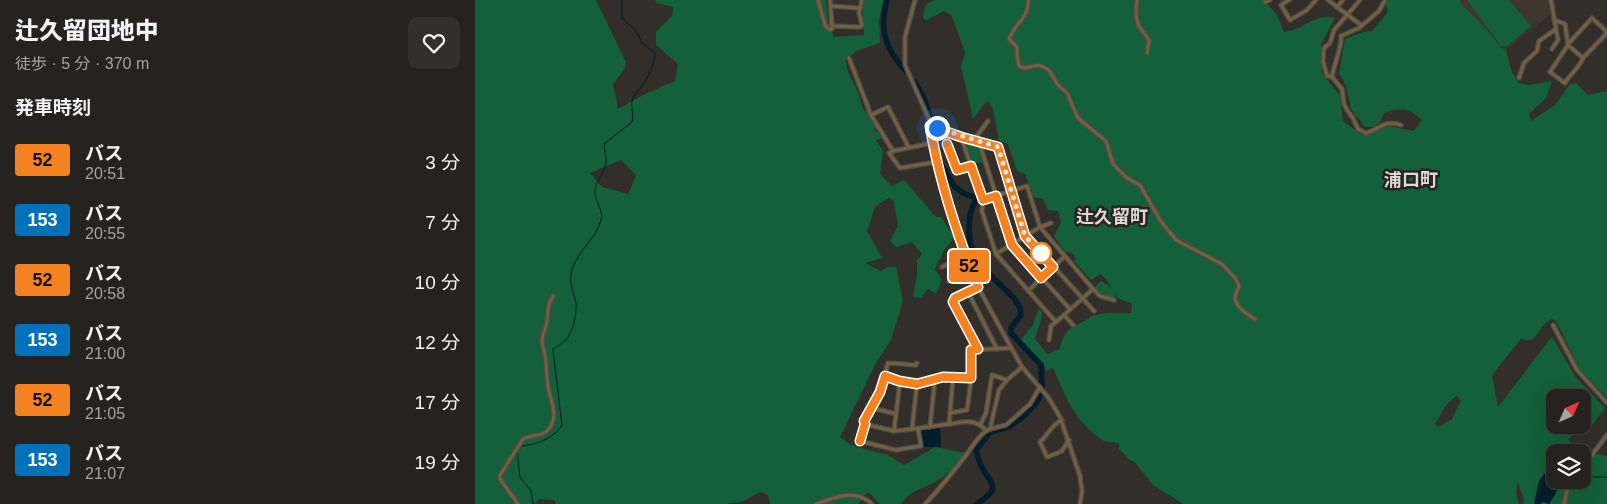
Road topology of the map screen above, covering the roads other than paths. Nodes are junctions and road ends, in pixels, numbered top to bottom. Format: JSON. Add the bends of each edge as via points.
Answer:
{"nodes":[{"id":1,"x":817,"y":0,"type":"edge"},
{"id":2,"x":831,"y":0,"type":"edge"},
{"id":3,"x":862,"y":0,"type":"edge"},
{"id":4,"x":920,"y":0,"type":"edge"},
{"id":5,"x":1028,"y":0,"type":"edge"},
{"id":6,"x":1137,"y":0,"type":"edge"},
{"id":7,"x":1270,"y":0,"type":"edge"},
{"id":8,"x":1289,"y":0,"type":"edge"},
{"id":9,"x":1316,"y":0,"type":"edge"},
{"id":10,"x":1328,"y":0,"type":"edge"},
{"id":11,"x":1343,"y":0,"type":"edge"},
{"id":12,"x":1360,"y":0,"type":"edge"},
{"id":13,"x":1385,"y":0,"type":"edge"},
{"id":14,"x":1551,"y":0,"type":"edge"},
{"id":15,"x":915,"y":1,"type":"edge"},
{"id":16,"x":1265,"y":2,"type":"dead end"},
{"id":17,"x":831,"y":6,"type":"junction"},
{"id":18,"x":1337,"y":7,"type":"junction"},
{"id":19,"x":859,"y":8,"type":"junction"},
{"id":20,"x":1346,"y":14,"type":"junction"},
{"id":21,"x":1554,"y":20,"type":"junction"},
{"id":22,"x":1361,"y":25,"type":"junction"},
{"id":23,"x":832,"y":26,"type":"junction"},
{"id":24,"x":1556,"y":29,"type":"junction"},
{"id":25,"x":1568,"y":44,"type":"junction"},
{"id":26,"x":1552,"y":49,"type":"dead end"},
{"id":27,"x":1147,"y":53,"type":"dead end"},
{"id":28,"x":849,"y":58,"type":"dead end"},
{"id":29,"x":1583,"y":58,"type":"junction"},
{"id":30,"x":1332,"y":76,"type":"junction"},
{"id":31,"x":1519,"y":78,"type":"dead end"},
{"id":32,"x":871,"y":115,"type":"junction"},
{"id":33,"x":988,"y":120,"type":"dead end"},
{"id":34,"x":1401,"y":125,"type":"dead end"},
{"id":35,"x":932,"y":127,"type":"junction"},
{"id":36,"x":943,"y":130,"type":"junction"},
{"id":37,"x":961,"y":137,"type":"junction"},
{"id":38,"x":974,"y":140,"type":"junction"},
{"id":39,"x":979,"y":142,"type":"junction"},
{"id":40,"x":933,"y":143,"type":"junction"},
{"id":41,"x":909,"y":148,"type":"junction"},
{"id":42,"x":893,"y":151,"type":"junction"},
{"id":43,"x":937,"y":162,"type":"junction"},
{"id":44,"x":971,"y":166,"type":"junction"},
{"id":45,"x":1011,"y":191,"type":"junction"},
{"id":46,"x":996,"y":196,"type":"junction"},
{"id":47,"x":983,"y":200,"type":"junction"},
{"id":48,"x":1051,"y":223,"type":"dead end"},
{"id":49,"x":1040,"y":228,"type":"junction"},
{"id":50,"x":1025,"y":236,"type":"junction"},
{"id":51,"x":1012,"y":245,"type":"junction"},
{"id":52,"x":996,"y":254,"type":"junction"},
{"id":53,"x":965,"y":255,"type":"junction"},
{"id":54,"x":1064,"y":257,"type":"junction"},
{"id":55,"x":942,"y":267,"type":"dead end"},
{"id":56,"x":1053,"y":267,"type":"junction"},
{"id":57,"x":971,"y":270,"type":"junction"},
{"id":58,"x":1041,"y":278,"type":"junction"},
{"id":59,"x":949,"y":281,"type":"dead end"},
{"id":60,"x":978,"y":287,"type":"junction"},
{"id":61,"x":1093,"y":289,"type":"junction"},
{"id":62,"x":1028,"y":291,"type":"junction"},
{"id":63,"x":968,"y":292,"type":"junction"},
{"id":64,"x":553,"y":296,"type":"dead end"},
{"id":65,"x":1082,"y":299,"type":"junction"},
{"id":66,"x":1114,"y":300,"type":"dead end"},
{"id":67,"x":1070,"y":309,"type":"junction"},
{"id":68,"x":1094,"y":311,"type":"dead end"},
{"id":69,"x":1064,"y":315,"type":"junction"},
{"id":70,"x":1255,"y":319,"type":"dead end"},
{"id":71,"x":1056,"y":322,"type":"junction"},
{"id":72,"x":1073,"y":325,"type":"dead end"},
{"id":73,"x":1553,"y":325,"type":"dead end"},
{"id":74,"x":1049,"y":340,"type":"dead end"},
{"id":75,"x":1011,"y":348,"type":"junction"},
{"id":76,"x":978,"y":349,"type":"junction"},
{"id":77,"x":997,"y":349,"type":"junction"},
{"id":78,"x":917,"y":363,"type":"dead end"},
{"id":79,"x":1023,"y":367,"type":"junction"},
{"id":80,"x":885,"y":376,"type":"junction"},
{"id":81,"x":953,"y":377,"type":"junction"},
{"id":82,"x":935,"y":378,"type":"junction"},
{"id":83,"x":971,"y":378,"type":"junction"},
{"id":84,"x":1007,"y":380,"type":"junction"},
{"id":85,"x":899,"y":381,"type":"junction"},
{"id":86,"x":917,"y":384,"type":"junction"},
{"id":87,"x":1040,"y":387,"type":"junction"},
{"id":88,"x":1607,"y":403,"type":"edge"},
{"id":89,"x":872,"y":408,"type":"junction"},
{"id":90,"x":950,"y":413,"type":"junction"},
{"id":91,"x":895,"y":414,"type":"junction"},
{"id":92,"x":1062,"y":420,"type":"junction"},
{"id":93,"x":865,"y":424,"type":"junction"},
{"id":94,"x":949,"y":424,"type":"junction"},
{"id":95,"x":980,"y":425,"type":"junction"},
{"id":96,"x":930,"y":427,"type":"junction"},
{"id":97,"x":912,"y":429,"type":"junction"},
{"id":98,"x":919,"y":429,"type":"junction"},
{"id":99,"x":988,"y":429,"type":"junction"},
{"id":100,"x":894,"y":431,"type":"junction"},
{"id":101,"x":1607,"y":435,"type":"edge"},
{"id":102,"x":1069,"y":440,"type":"junction"},
{"id":103,"x":1591,"y":456,"type":"edge"},
{"id":104,"x":1568,"y":489,"type":"edge"},
{"id":105,"x":519,"y":504,"type":"edge"},
{"id":106,"x":816,"y":504,"type":"edge"},
{"id":107,"x":872,"y":504,"type":"edge"},
{"id":108,"x":925,"y":504,"type":"edge"},
{"id":109,"x":1080,"y":504,"type":"edge"},
{"id":110,"x":1564,"y":504,"type":"edge"}],
"edges":[{"from":1,"to":23,"type":"street","via":[[826,26],[830,30]]},
{"from":2,"to":17,"type":"street"},
{"from":3,"to":19,"type":"street"},
{"from":4,"to":15,"type":"street"},
{"from":5,"to":70,"type":"street","via":[[1026,14],[1009,39],[1017,47],[1019,66],[1039,65],[1052,73],[1070,97],[1081,121],[1105,141],[1113,164],[1127,178],[1141,184],[1160,220],[1176,240],[1225,267],[1238,282],[1236,301]]},
{"from":6,"to":27,"type":"street","via":[[1135,12],[1149,41]]},
{"from":7,"to":16,"type":"street"},
{"from":8,"to":9,"type":"street","via":[[1281,6],[1290,20]]},
{"from":10,"to":18,"type":"street"},
{"from":11,"to":18,"type":"street"},
{"from":12,"to":20,"type":"street"},
{"from":13,"to":22,"type":"street","via":[[1379,12]]},
{"from":14,"to":21,"type":"street"},
{"from":15,"to":35,"type":"street","via":[[905,37],[904,58]]},
{"from":17,"to":19,"type":"street"},
{"from":17,"to":23,"type":"street"},
{"from":18,"to":20,"type":"street"},
{"from":19,"to":23,"type":"street","via":[[860,27]]},
{"from":20,"to":22,"type":"street"},
{"from":20,"to":30,"type":"street","via":[[1322,55],[1327,76]]},
{"from":21,"to":24,"type":"street"},
{"from":21,"to":25,"type":"street","via":[[1565,24]]},
{"from":22,"to":30,"type":"street","via":[[1341,36]]},
{"from":24,"to":26,"type":"street","via":[[1557,40]]},
{"from":24,"to":31,"type":"street","via":[[1539,41],[1537,51],[1523,62]]},
{"from":25,"to":29,"type":"street"},
{"from":25,"to":29,"type":"street","via":[[1550,72],[1565,82]]},
{"from":25,"to":29,"type":"street","via":[[1592,18],[1605,30],[1606,34]]},
{"from":28,"to":32,"type":"street"},
{"from":30,"to":34,"type":"street","via":[[1342,89],[1347,110],[1358,129],[1366,132],[1385,124]]},
{"from":32,"to":41,"type":"street","via":[[888,107]]},
{"from":32,"to":42,"type":"street"},
{"from":33,"to":38,"type":"street"},
{"from":35,"to":36,"type":"street"},
{"from":35,"to":40,"type":"street"},
{"from":36,"to":37,"type":"street"},
{"from":36,"to":44,"type":"street","via":[[957,170]]},
{"from":37,"to":38,"type":"street"},
{"from":37,"to":44,"type":"street"},
{"from":38,"to":39,"type":"street"},
{"from":39,"to":45,"type":"street","via":[[998,147]]},
{"from":39,"to":46,"type":"street"},
{"from":40,"to":41,"type":"street"},
{"from":40,"to":43,"type":"street"},
{"from":41,"to":42,"type":"street"},
{"from":42,"to":43,"type":"street","via":[[889,153],[900,168]]},
{"from":43,"to":53,"type":"street"},
{"from":44,"to":47,"type":"street"},
{"from":45,"to":46,"type":"street"},
{"from":45,"to":49,"type":"street","via":[[1027,186]]},
{"from":45,"to":50,"type":"street"},
{"from":46,"to":47,"type":"street"},
{"from":46,"to":51,"type":"street"},
{"from":47,"to":52,"type":"street","via":[[982,212]]},
{"from":48,"to":49,"type":"street"},
{"from":49,"to":50,"type":"street"},
{"from":49,"to":54,"type":"street"},
{"from":50,"to":51,"type":"street"},
{"from":50,"to":56,"type":"street"},
{"from":51,"to":52,"type":"street"},
{"from":51,"to":58,"type":"street"},
{"from":52,"to":62,"type":"street"},
{"from":53,"to":55,"type":"street"},
{"from":53,"to":57,"type":"street"},
{"from":54,"to":56,"type":"street"},
{"from":54,"to":61,"type":"street"},
{"from":56,"to":58,"type":"street"},
{"from":56,"to":65,"type":"street"},
{"from":57,"to":59,"type":"street"},
{"from":57,"to":60,"type":"street"},
{"from":58,"to":62,"type":"street"},
{"from":58,"to":67,"type":"street"},
{"from":60,"to":63,"type":"street"},
{"from":60,"to":75,"type":"street"},
{"from":61,"to":65,"type":"street"},
{"from":61,"to":66,"type":"street","via":[[1100,296]]},
{"from":62,"to":71,"type":"street"},
{"from":63,"to":76,"type":"street","via":[[953,302]]},
{"from":63,"to":77,"type":"street"},
{"from":64,"to":105,"type":"street","via":[[547,309],[542,341],[548,388],[553,401],[552,422],[548,431],[523,439],[500,475]]},
{"from":65,"to":67,"type":"street"},
{"from":65,"to":68,"type":"street"},
{"from":67,"to":69,"type":"street"},
{"from":69,"to":71,"type":"street"},
{"from":69,"to":72,"type":"street"},
{"from":71,"to":74,"type":"street","via":[[1051,326]]},
{"from":73,"to":88,"type":"street","via":[[1577,370]]},
{"from":75,"to":77,"type":"street"},
{"from":75,"to":79,"type":"street"},
{"from":76,"to":77,"type":"street"},
{"from":76,"to":83,"type":"street","via":[[971,350]]},
{"from":78,"to":80,"type":"street","via":[[888,363]]},
{"from":79,"to":84,"type":"street"},
{"from":79,"to":87,"type":"street"},
{"from":80,"to":85,"type":"street"},
{"from":80,"to":89,"type":"street"},
{"from":81,"to":82,"type":"street"},
{"from":81,"to":83,"type":"street"},
{"from":81,"to":90,"type":"street"},
{"from":82,"to":86,"type":"street"},
{"from":82,"to":96,"type":"street"},
{"from":83,"to":90,"type":"street","via":[[967,410]]},
{"from":84,"to":95,"type":"street","via":[[992,375],[986,414]]},
{"from":84,"to":99,"type":"street","via":[[998,393]]},
{"from":85,"to":86,"type":"street"},
{"from":85,"to":91,"type":"street"},
{"from":86,"to":97,"type":"street"},
{"from":87,"to":92,"type":"street"},
{"from":87,"to":99,"type":"street","via":[[1030,404],[1006,425]]},
{"from":89,"to":91,"type":"street"},
{"from":89,"to":93,"type":"street"},
{"from":90,"to":94,"type":"street"},
{"from":91,"to":100,"type":"street"},
{"from":92,"to":102,"type":"street"},
{"from":92,"to":102,"type":"street","via":[[1051,427],[1041,445],[1047,457],[1062,451]]},
{"from":93,"to":98,"type":"street","via":[[860,441],[896,450],[921,446]]},
{"from":93,"to":100,"type":"street"},
{"from":94,"to":95,"type":"street","via":[[970,421]]},
{"from":94,"to":96,"type":"street"},
{"from":95,"to":99,"type":"street"},
{"from":96,"to":98,"type":"street"},
{"from":97,"to":98,"type":"street"},
{"from":97,"to":100,"type":"street"},
{"from":99,"to":108,"type":"street"},
{"from":101,"to":103,"type":"street"},
{"from":102,"to":109,"type":"street","via":[[1081,480]]},
{"from":104,"to":110,"type":"street"},
{"from":106,"to":107,"type":"street","via":[[850,494]]}]}
